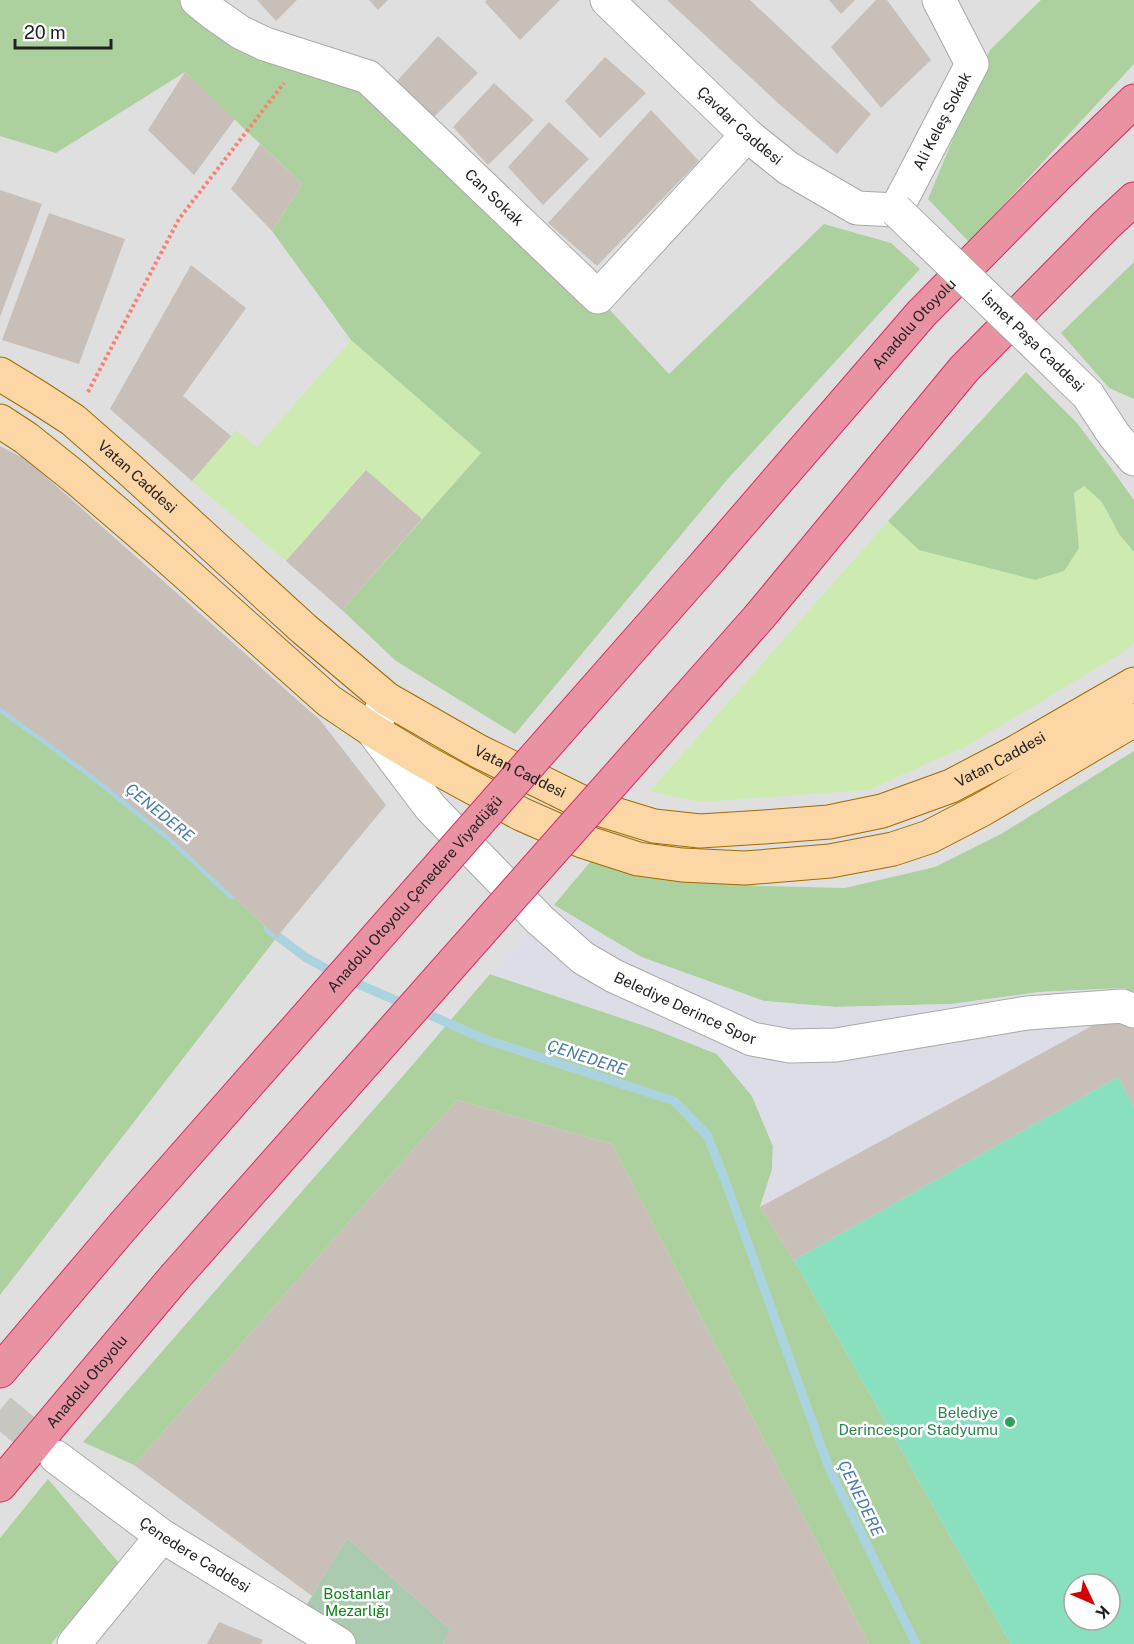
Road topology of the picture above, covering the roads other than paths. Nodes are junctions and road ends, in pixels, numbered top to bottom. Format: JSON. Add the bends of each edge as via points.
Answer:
{"nodes":[{"id":1,"x":197,"y":0,"type":"edge"},
{"id":2,"x":607,"y":0,"type":"edge"},
{"id":3,"x":939,"y":0,"type":"edge"},
{"id":4,"x":1134,"y":101,"type":"edge"},
{"id":5,"x":747,"y":135,"type":"junction"},
{"id":6,"x":1134,"y":199,"type":"edge"},
{"id":7,"x":896,"y":210,"type":"junction"},
{"id":8,"x":0,"y":375,"type":"edge"},
{"id":9,"x":1088,"y":395,"type":"junction"},
{"id":10,"x":1134,"y":421,"type":"edge"},
{"id":11,"x":0,"y":422,"type":"edge"},
{"id":12,"x":1134,"y":459,"type":"edge"},
{"id":13,"x":708,"y":561,"type":"joint"},
{"id":14,"x":1134,"y":684,"type":"edge"},
{"id":15,"x":387,"y":699,"type":"junction"},
{"id":16,"x":1134,"y":720,"type":"edge"},
{"id":17,"x":372,"y":730,"type":"junction"},
{"id":18,"x":1134,"y":1011,"type":"edge"},
{"id":19,"x":0,"y":1371,"type":"edge"},
{"id":20,"x":56,"y":1457,"type":"tunnel mouth"},
{"id":21,"x":0,"y":1485,"type":"edge"},
{"id":22,"x":162,"y":1536,"type":"junction"},
{"id":23,"x":74,"y":1644,"type":"edge"},
{"id":24,"x":339,"y":1644,"type":"edge"}],
"edges":[{"from":1,"to":5,"type":"street","name":"Can Sokak","via":[[240,32],[265,44],[368,77],[598,297]]},
{"from":2,"to":5,"type":"street","name":"Çavdar Caddesi"},
{"from":3,"to":7,"type":"street","name":"Ali Keleş Sokak","via":[[972,64]]},
{"from":4,"to":13,"type":"highway","name":"Anadolu Otoyolu","via":[[921,314]]},
{"from":5,"to":7,"type":"street","name":"Çavdar Caddesi","via":[[788,168],[857,208]]},
{"from":6,"to":21,"type":"highway","name":"Anadolu Otoyolu","bridge":true,"via":[[964,369],[760,616],[174,1278]]},
{"from":7,"to":9,"type":"street","name":"İsmet Paşa Caddesi","bridge":true},
{"from":8,"to":15,"type":"main road","name":"Vatan Caddesi","via":[[73,420]]},
{"from":9,"to":10,"type":"street","via":[[1113,416]]},
{"from":9,"to":12,"type":"street","name":"İsmet Paşa Caddesi"},
{"from":11,"to":17,"type":"main road","via":[[84,485],[329,701]]},
{"from":13,"to":19,"type":"highway","name":"Anadolu Otoyolu Çenedere Viyadüğü","bridge":true},
{"from":14,"to":15,"type":"main road","name":"Vatan Caddesi","via":[[951,786],[882,811],[829,822],[700,831],[654,826],[592,807],[478,751]]},
{"from":15,"to":17,"type":"street"},
{"from":16,"to":17,"type":"main road","via":[[929,837],[893,849],[830,861],[745,868],[639,858],[582,841],[521,814]]},
{"from":17,"to":18,"type":"street","name":"Belediye Derince Spor","via":[[431,808],[540,920],[584,958],[614,976],[752,1039],[790,1047],[836,1046],[1027,1013],[1122,1005]]},
{"from":20,"to":22,"type":"street","name":"Çenedere Caddesi"},
{"from":22,"to":23,"type":"street"},
{"from":22,"to":24,"type":"street","name":"Çenedere Caddesi"}]}
